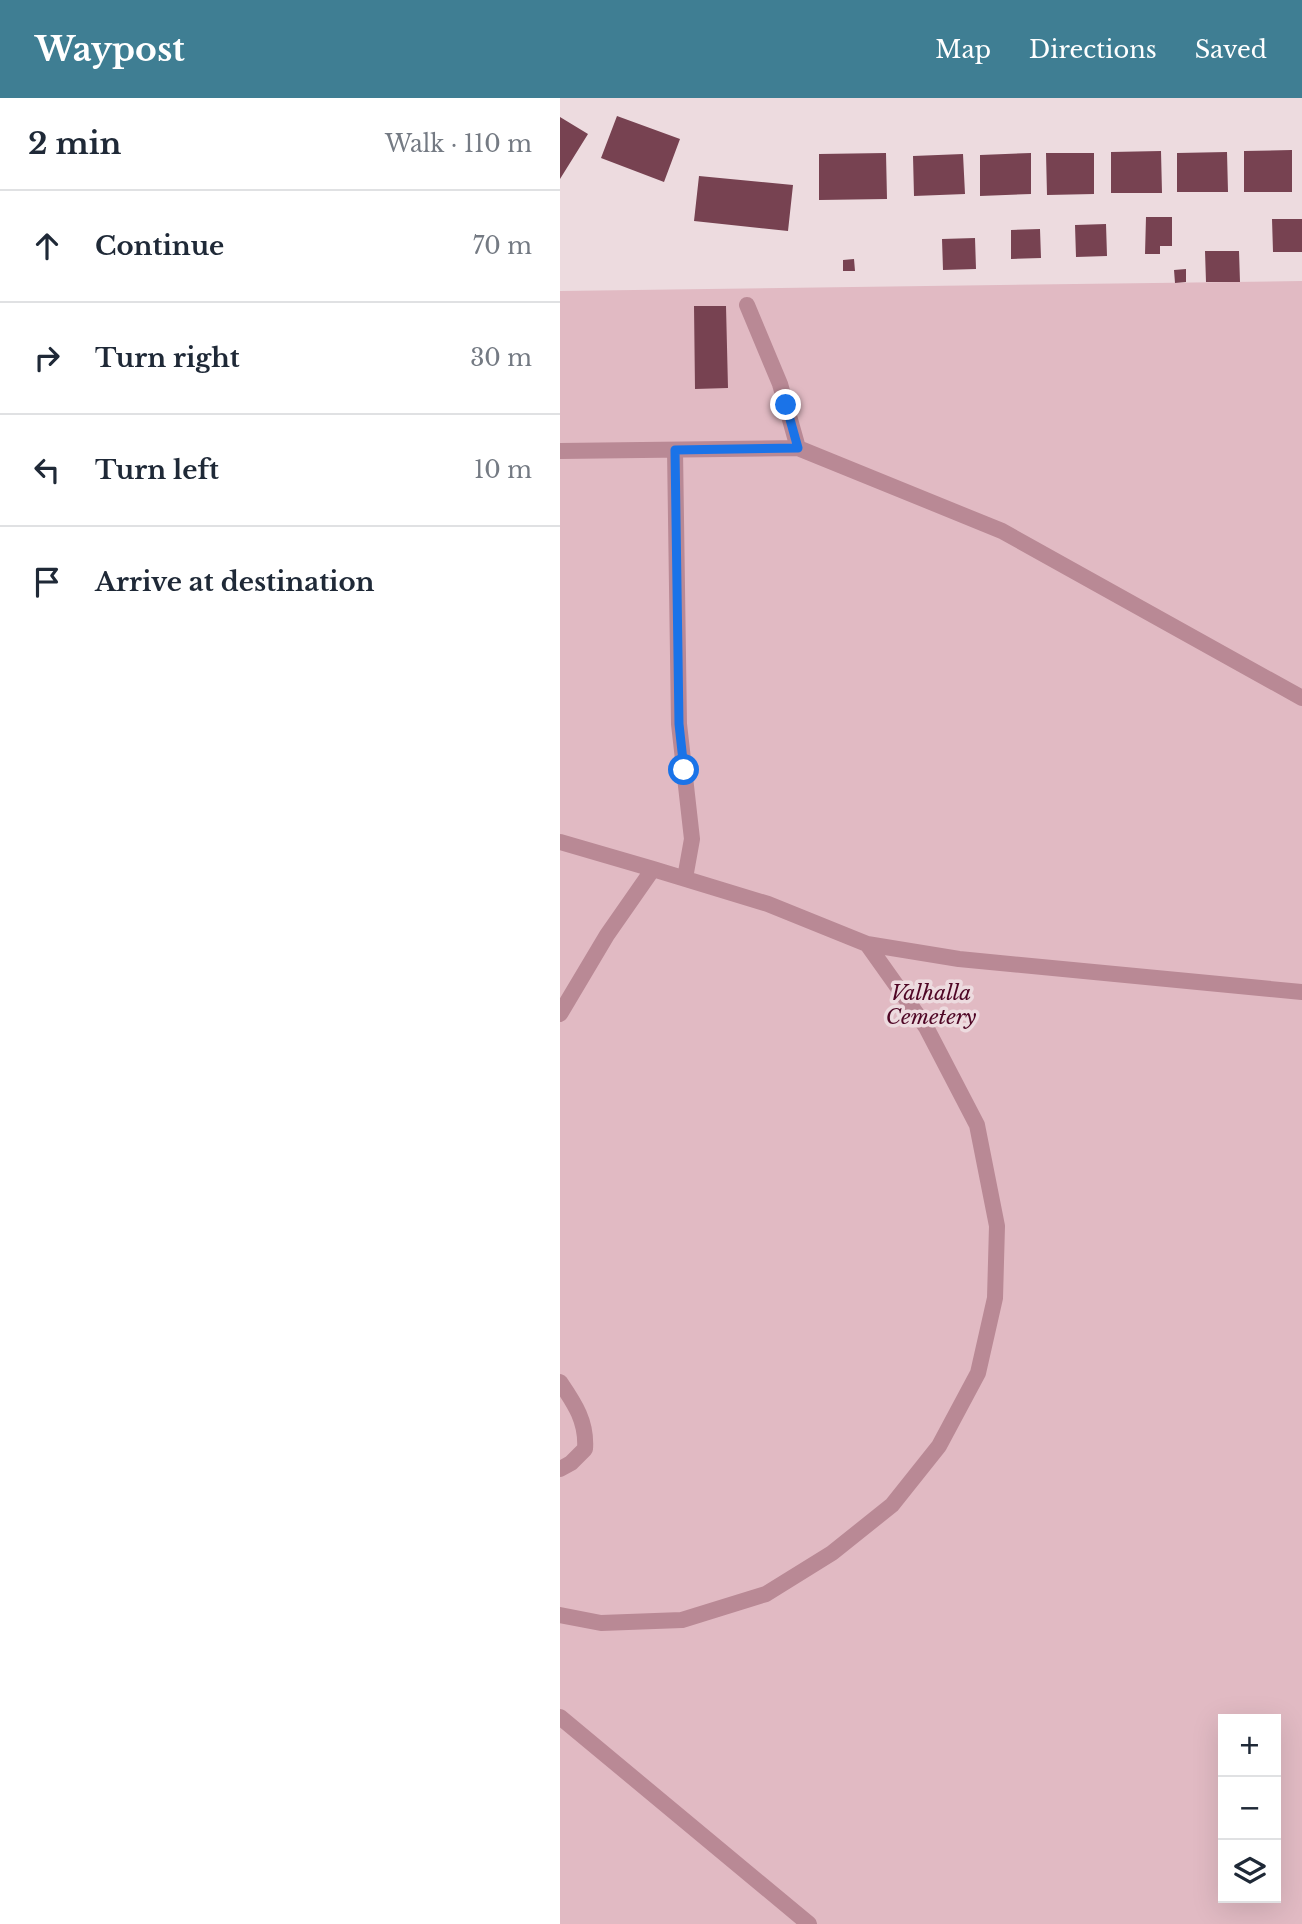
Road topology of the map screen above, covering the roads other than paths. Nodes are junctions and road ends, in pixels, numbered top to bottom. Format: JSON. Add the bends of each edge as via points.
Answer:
{"nodes":[{"id":1,"x":747,"y":305,"type":"dead end"},
{"id":2,"x":798,"y":448,"type":"junction"},
{"id":3,"x":675,"y":450,"type":"junction"},
{"id":4,"x":560,"y":451,"type":"edge"},
{"id":5,"x":1302,"y":698,"type":"edge"},
{"id":6,"x":560,"y":842,"type":"edge"},
{"id":7,"x":653,"y":869,"type":"junction"},
{"id":8,"x":685,"y":878,"type":"junction"},
{"id":9,"x":867,"y":944,"type":"junction"},
{"id":10,"x":1302,"y":992,"type":"edge"},
{"id":11,"x":560,"y":1014,"type":"edge"},
{"id":12,"x":560,"y":1382,"type":"edge"},
{"id":13,"x":560,"y":1469,"type":"edge"},
{"id":14,"x":560,"y":1615,"type":"edge"},
{"id":15,"x":560,"y":1717,"type":"edge"},
{"id":16,"x":809,"y":1924,"type":"edge"}],
"edges":[{"from":1,"to":2,"type":"lane","via":[[780,384]]},
{"from":2,"to":3,"type":"lane"},
{"from":2,"to":5,"type":"lane","via":[[1002,531]]},
{"from":3,"to":4,"type":"lane"},
{"from":3,"to":8,"type":"lane","via":[[679,724],[691,839]]},
{"from":6,"to":7,"type":"lane"},
{"from":7,"to":8,"type":"lane"},
{"from":7,"to":11,"type":"lane"},
{"from":8,"to":9,"type":"lane","via":[[768,904]]},
{"from":9,"to":10,"type":"lane","via":[[959,959]]},
{"from":9,"to":14,"type":"lane","via":[[926,1027],[977,1125],[998,1226],[995,1298],[978,1373],[939,1446],[892,1505],[832,1553],[766,1594],[682,1620],[601,1623]]},
{"from":12,"to":13,"type":"lane","via":[[586,1433],[585,1449]]},
{"from":15,"to":16,"type":"lane"}]}
